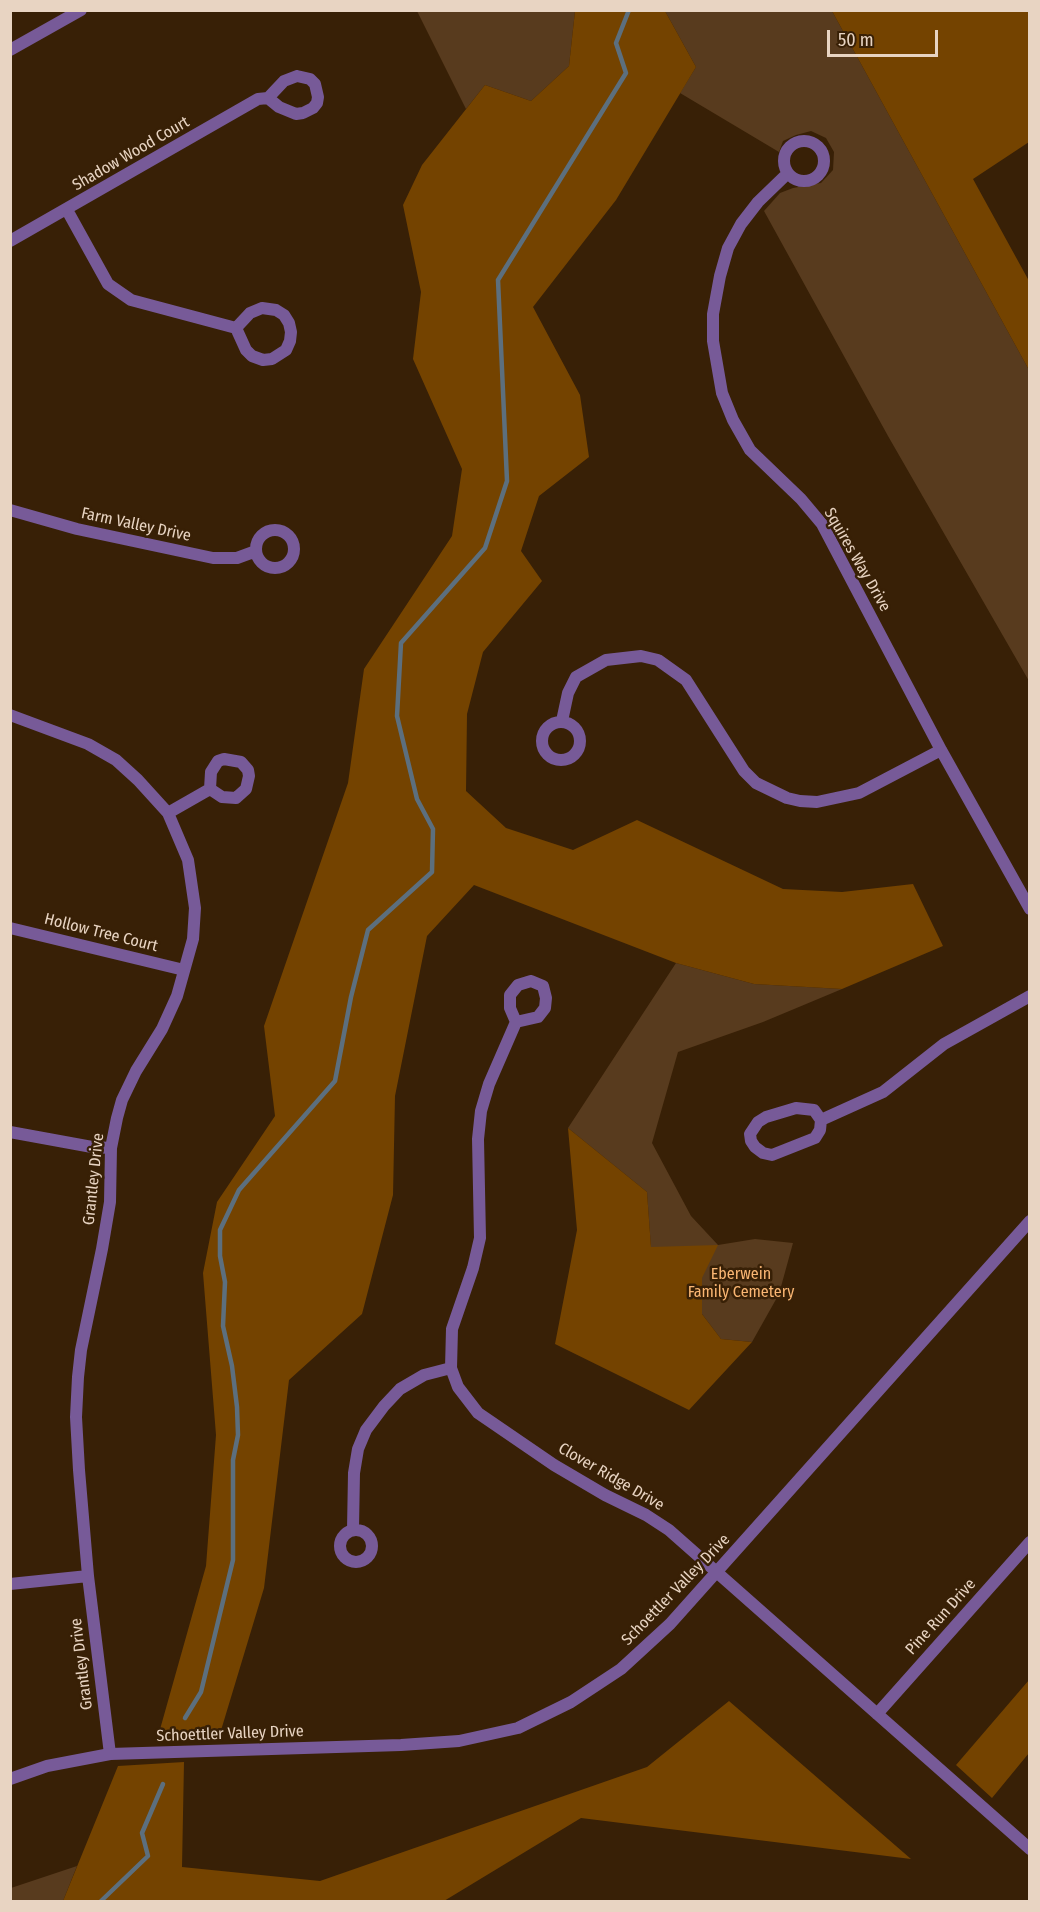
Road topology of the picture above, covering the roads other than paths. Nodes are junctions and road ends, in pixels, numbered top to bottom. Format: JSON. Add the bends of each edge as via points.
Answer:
{"nodes":[{"id":1,"x":81,"y":10,"type":"edge"},
{"id":2,"x":10,"y":50,"type":"edge"},
{"id":3,"x":268,"y":98,"type":"dead end"},
{"id":4,"x":788,"y":173,"type":"dead end"},
{"id":5,"x":67,"y":210,"type":"junction"},
{"id":6,"x":10,"y":241,"type":"edge"},
{"id":7,"x":236,"y":328,"type":"junction"},
{"id":8,"x":10,"y":510,"type":"edge"},
{"id":9,"x":256,"y":551,"type":"dead end"},
{"id":10,"x":10,"y":715,"type":"edge"},
{"id":11,"x":562,"y":721,"type":"dead end"},
{"id":12,"x":941,"y":750,"type":"junction"},
{"id":13,"x":210,"y":789,"type":"dead end"},
{"id":14,"x":168,"y":813,"type":"junction"},
{"id":15,"x":1029,"y":909,"type":"edge"},
{"id":16,"x":10,"y":928,"type":"edge"},
{"id":17,"x":184,"y":970,"type":"junction"},
{"id":18,"x":1029,"y":996,"type":"edge"},
{"id":19,"x":516,"y":1022,"type":"dead end"},
{"id":20,"x":821,"y":1120,"type":"junction"},
{"id":21,"x":10,"y":1132,"type":"edge"},
{"id":22,"x":111,"y":1148,"type":"junction"},
{"id":23,"x":1029,"y":1221,"type":"edge"},
{"id":24,"x":451,"y":1368,"type":"junction"},
{"id":25,"x":353,"y":1529,"type":"dead end"},
{"id":26,"x":1029,"y":1542,"type":"edge"},
{"id":27,"x":717,"y":1572,"type":"junction"},
{"id":28,"x":88,"y":1576,"type":"junction"},
{"id":29,"x":10,"y":1584,"type":"edge"},
{"id":30,"x":877,"y":1714,"type":"junction"},
{"id":31,"x":110,"y":1754,"type":"junction"},
{"id":32,"x":10,"y":1779,"type":"edge"},
{"id":33,"x":1029,"y":1849,"type":"edge"}],
"edges":[{"from":1,"to":2,"type":"street"},
{"from":3,"to":5,"type":"street","name":"Shadow Wood Court","via":[[258,99]]},
{"from":4,"to":12,"type":"street","name":"Squires Way Drive","via":[[758,202],[728,248],[713,315],[722,393],[750,450],[822,524]]},
{"from":5,"to":6,"type":"street","name":"Shadow Wood Court"},
{"from":5,"to":7,"type":"street","via":[[108,284],[131,300]]},
{"from":7,"to":7,"type":"street","via":[[246,350],[263,360],[279,356],[290,341],[289,323],[284,315],[271,309],[250,314]]},
{"from":8,"to":9,"type":"street","name":"Farm Valley Drive","via":[[77,529],[213,558],[237,558]]},
{"from":10,"to":14,"type":"street","name":"Grantley Drive","via":[[88,744],[116,760]]},
{"from":11,"to":12,"type":"street","via":[[576,677],[606,660],[641,656],[658,660],[686,681],[744,771],[756,783],[787,798],[817,802],[859,793]]},
{"from":12,"to":15,"type":"street","name":"Squires Way Drive"},
{"from":13,"to":14,"type":"street"},
{"from":14,"to":17,"type":"street","name":"Grantley Drive","via":[[188,860],[195,908],[193,939]]},
{"from":16,"to":17,"type":"street","name":"Hollow Tree Court"},
{"from":17,"to":22,"type":"street","name":"Grantley Drive","via":[[162,1029],[122,1100]]},
{"from":18,"to":20,"type":"street","via":[[944,1044],[882,1092]]},
{"from":19,"to":24,"type":"street","name":"Clover Ridge Drive","via":[[481,1111],[480,1238],[452,1329]]},
{"from":20,"to":20,"type":"street","via":[[814,1110],[787,1109],[758,1122],[750,1134],[751,1141],[763,1153],[779,1154],[815,1138]]},
{"from":21,"to":22,"type":"street"},
{"from":22,"to":28,"type":"street","name":"Grantley Drive","via":[[110,1202],[78,1377],[76,1417]]},
{"from":23,"to":27,"type":"street","name":"Schoettler Valley Drive"},
{"from":24,"to":25,"type":"street","via":[[424,1375],[400,1389],[366,1430],[354,1473]]},
{"from":24,"to":27,"type":"street","name":"Clover Ridge Drive","via":[[458,1387],[478,1413],[554,1465],[669,1530]]},
{"from":26,"to":30,"type":"street","name":"Pine Run Drive"},
{"from":27,"to":30,"type":"street","name":"Clover Ridge Drive"},
{"from":27,"to":31,"type":"street","name":"Schoettler Valley Drive","via":[[621,1670],[571,1702],[518,1728],[459,1742]]},
{"from":28,"to":29,"type":"street"},
{"from":28,"to":31,"type":"street","name":"Grantley Drive"},
{"from":30,"to":33,"type":"street","name":"Clover Ridge Drive"},
{"from":31,"to":32,"type":"street","name":"Schoettler Valley Drive","via":[[47,1766]]}]}
